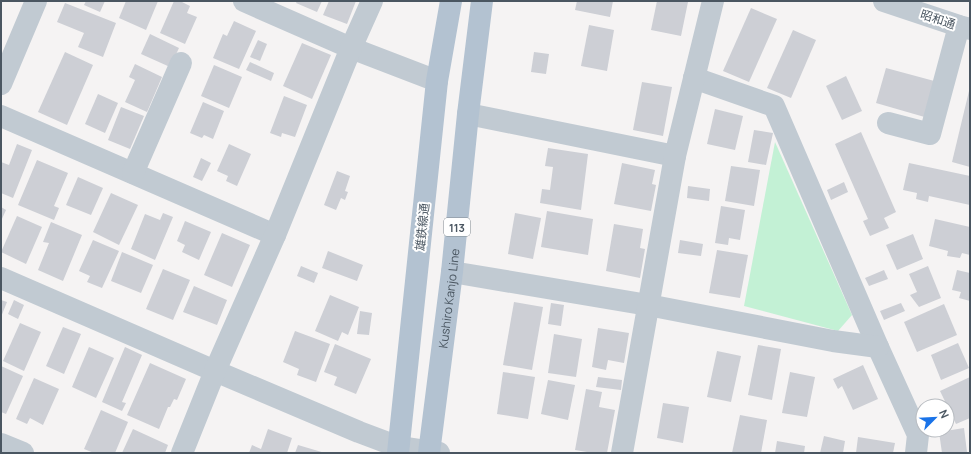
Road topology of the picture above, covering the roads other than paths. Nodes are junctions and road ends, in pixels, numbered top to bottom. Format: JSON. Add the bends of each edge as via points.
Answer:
{"nodes":[{"id":1,"x":36,"y":1,"type":"edge"},
{"id":2,"x":244,"y":1,"type":"edge"},
{"id":3,"x":372,"y":1,"type":"edge"},
{"id":4,"x":451,"y":1,"type":"edge"},
{"id":5,"x":482,"y":1,"type":"edge"},
{"id":6,"x":713,"y":1,"type":"edge"},
{"id":7,"x":884,"y":1,"type":"edge"},
{"id":8,"x":965,"y":27,"type":"edge"},
{"id":9,"x":351,"y":48,"type":"junction"},
{"id":10,"x":181,"y":63,"type":"dead end"},
{"id":11,"x":694,"y":78,"type":"junction"},
{"id":12,"x":437,"y":81,"type":"junction"},
{"id":13,"x":1,"y":84,"type":"edge"},
{"id":14,"x":468,"y":114,"type":"junction"},
{"id":15,"x":1,"y":116,"type":"edge"},
{"id":16,"x":888,"y":123,"type":"dead end"},
{"id":17,"x":675,"y":156,"type":"junction"},
{"id":18,"x":133,"y":173,"type":"junction"},
{"id":19,"x":275,"y":235,"type":"junction"},
{"id":20,"x":452,"y":272,"type":"junction"},
{"id":21,"x":1,"y":278,"type":"edge"},
{"id":22,"x":648,"y":305,"type":"junction"},
{"id":23,"x":878,"y":347,"type":"junction"},
{"id":24,"x":215,"y":371,"type":"junction"},
{"id":25,"x":1,"y":444,"type":"edge"},
{"id":26,"x":399,"y":450,"type":"edge"},
{"id":27,"x":432,"y":452,"type":"edge"},
{"id":28,"x":23,"y":453,"type":"edge"},
{"id":29,"x":182,"y":453,"type":"edge"},
{"id":30,"x":622,"y":453,"type":"edge"},
{"id":31,"x":916,"y":453,"type":"edge"}],
"edges":[{"from":1,"to":13,"type":"street"},
{"from":2,"to":9,"type":"street"},
{"from":3,"to":9,"type":"street"},
{"from":4,"to":12,"type":"main road","name":"雄鉄線通"},
{"from":5,"to":14,"type":"main road","name":"Kushiro Kanjo Line","number":"113"},
{"from":6,"to":11,"type":"street"},
{"from":7,"to":8,"type":"street","name":"昭和通"},
{"from":8,"to":16,"type":"street","via":[[930,134]]},
{"from":9,"to":12,"type":"street"},
{"from":9,"to":19,"type":"street"},
{"from":10,"to":18,"type":"street"},
{"from":11,"to":17,"type":"street"},
{"from":11,"to":23,"type":"street","via":[[774,106]]},
{"from":12,"to":26,"type":"main road","name":"雄鉄線通"},
{"from":14,"to":17,"type":"street"},
{"from":14,"to":20,"type":"main road","name":"Kushiro Kanjo Line","number":"113"},
{"from":15,"to":18,"type":"street"},
{"from":17,"to":22,"type":"street"},
{"from":18,"to":19,"type":"street"},
{"from":19,"to":24,"type":"street"},
{"from":20,"to":22,"type":"street"},
{"from":20,"to":27,"type":"main road","name":"Kushiro Kanjo Line","number":"113"},
{"from":21,"to":24,"type":"street"},
{"from":22,"to":23,"type":"street","via":[[833,341]]},
{"from":22,"to":30,"type":"street"},
{"from":23,"to":31,"type":"street","via":[[918,435]]},
{"from":24,"to":26,"type":"street"},
{"from":24,"to":29,"type":"street"},
{"from":25,"to":28,"type":"street"},
{"from":26,"to":27,"type":"street"}]}
